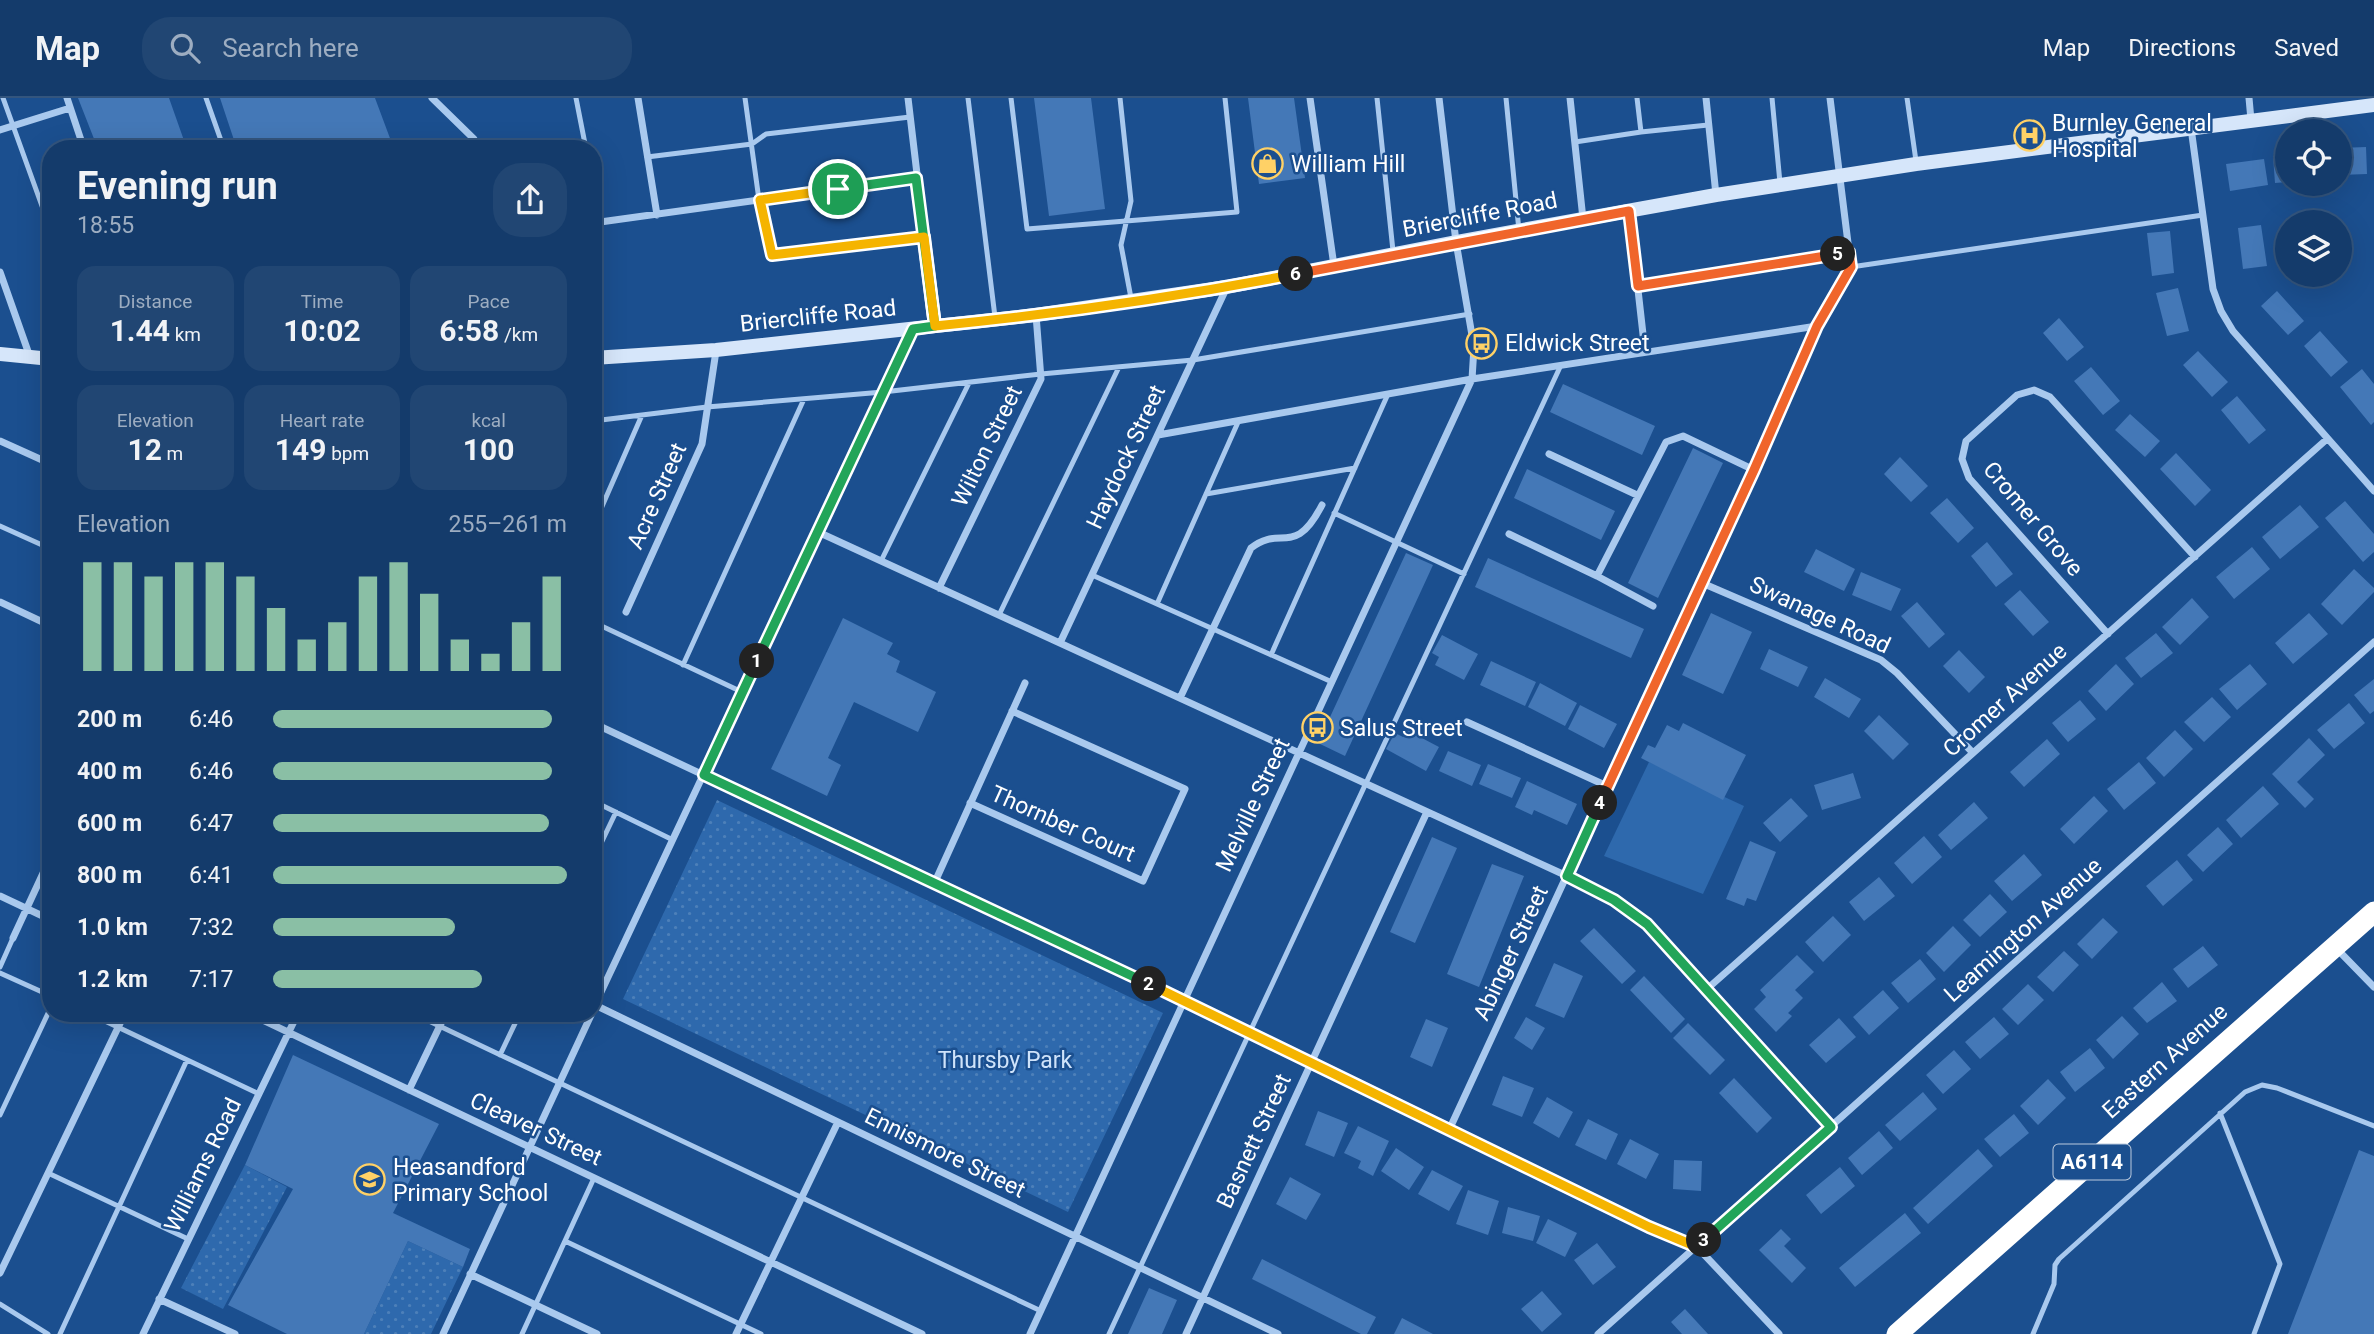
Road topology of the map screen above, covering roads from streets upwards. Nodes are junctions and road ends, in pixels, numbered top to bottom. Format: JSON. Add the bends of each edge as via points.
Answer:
{"nodes":[{"id":1,"x":67,"y":98,"type":"edge"},
{"id":2,"x":432,"y":98,"type":"edge"},
{"id":3,"x":638,"y":98,"type":"edge"},
{"id":4,"x":908,"y":98,"type":"edge"},
{"id":5,"x":1310,"y":98,"type":"edge"},
{"id":6,"x":1439,"y":98,"type":"edge"},
{"id":7,"x":1570,"y":98,"type":"edge"},
{"id":8,"x":1706,"y":98,"type":"edge"},
{"id":9,"x":1830,"y":98,"type":"edge"},
{"id":10,"x":2249,"y":98,"type":"edge"},
{"id":11,"x":2374,"y":105,"type":"edge"},
{"id":12,"x":70,"y":108,"type":"junction"},
{"id":13,"x":2251,"y":120,"type":"junction"},
{"id":14,"x":2191,"y":128,"type":"junction"},
{"id":15,"x":0,"y":130,"type":"edge"},
{"id":16,"x":81,"y":140,"type":"edge"},
{"id":17,"x":474,"y":140,"type":"edge"},
{"id":18,"x":1840,"y":176,"type":"junction"},
{"id":19,"x":916,"y":178,"type":"junction"},
{"id":20,"x":1716,"y":195,"type":"junction"},
{"id":21,"x":1629,"y":211,"type":"junction"},
{"id":22,"x":657,"y":215,"type":"junction"},
{"id":23,"x":1583,"y":219,"type":"junction"},
{"id":24,"x":602,"y":222,"type":"edge"},
{"id":25,"x":1456,"y":242,"type":"junction"},
{"id":26,"x":1334,"y":266,"type":"junction"},
{"id":27,"x":0,"y":272,"type":"edge"},
{"id":28,"x":1227,"y":287,"type":"junction"},
{"id":29,"x":1036,"y":315,"type":"junction"},
{"id":30,"x":935,"y":326,"type":"junction"},
{"id":31,"x":1817,"y":326,"type":"junction"},
{"id":32,"x":913,"y":329,"type":"junction"},
{"id":33,"x":716,"y":350,"type":"junction"},
{"id":34,"x":1645,"y":352,"type":"junction"},
{"id":35,"x":0,"y":354,"type":"edge"},
{"id":36,"x":30,"y":358,"type":"junction"},
{"id":37,"x":602,"y":358,"type":"edge"},
{"id":38,"x":42,"y":359,"type":"edge"},
{"id":39,"x":1472,"y":379,"type":"junction"},
{"id":40,"x":1158,"y":435,"type":"junction"},
{"id":41,"x":2328,"y":439,"type":"junction"},
{"id":42,"x":0,"y":441,"type":"edge"},
{"id":43,"x":1549,"y":454,"type":"dead end"},
{"id":44,"x":42,"y":460,"type":"edge"},
{"id":45,"x":1754,"y":470,"type":"junction"},
{"id":46,"x":2374,"y":491,"type":"edge"},
{"id":47,"x":1637,"y":495,"type":"junction"},
{"id":48,"x":1322,"y":505,"type":"dead end"},
{"id":49,"x":818,"y":532,"type":"junction"},
{"id":50,"x":1509,"y":534,"type":"dead end"},
{"id":51,"x":2195,"y":557,"type":"junction"},
{"id":52,"x":1597,"y":576,"type":"junction"},
{"id":53,"x":1702,"y":583,"type":"junction"},
{"id":54,"x":939,"y":588,"type":"junction"},
{"id":55,"x":0,"y":602,"type":"edge"},
{"id":56,"x":1653,"y":606,"type":"dead end"},
{"id":57,"x":626,"y":612,"type":"dead end"},
{"id":58,"x":42,"y":622,"type":"edge"},
{"id":59,"x":2108,"y":634,"type":"junction"},
{"id":60,"x":2374,"y":642,"type":"edge"},
{"id":61,"x":1060,"y":643,"type":"junction"},
{"id":62,"x":1025,"y":682,"type":"dead end"},
{"id":63,"x":1180,"y":698,"type":"junction"},
{"id":64,"x":1012,"y":711,"type":"junction"},
{"id":65,"x":1467,"y":722,"type":"dead end"},
{"id":66,"x":602,"y":727,"type":"edge"},
{"id":67,"x":1298,"y":753,"type":"junction"},
{"id":68,"x":1973,"y":753,"type":"junction"},
{"id":69,"x":704,"y":775,"type":"junction"},
{"id":70,"x":1607,"y":786,"type":"junction"},
{"id":71,"x":970,"y":803,"type":"junction"},
{"id":72,"x":1427,"y":812,"type":"junction"},
{"id":73,"x":42,"y":875,"type":"edge"},
{"id":74,"x":1567,"y":876,"type":"junction"},
{"id":75,"x":933,"y":884,"type":"junction"},
{"id":76,"x":0,"y":896,"type":"edge"},
{"id":77,"x":26,"y":909,"type":"junction"},
{"id":78,"x":2374,"y":912,"type":"edge"},
{"id":79,"x":42,"y":916,"type":"edge"},
{"id":80,"x":13,"y":938,"type":"road end"},
{"id":81,"x":2335,"y":947,"type":"junction"},
{"id":82,"x":2374,"y":987,"type":"edge"},
{"id":83,"x":1707,"y":989,"type":"junction"},
{"id":84,"x":602,"y":990,"type":"edge"},
{"id":85,"x":1184,"y":1001,"type":"junction"},
{"id":86,"x":602,"y":1013,"type":"edge"},
{"id":87,"x":120,"y":1022,"type":"edge"},
{"id":88,"x":267,"y":1022,"type":"edge"},
{"id":89,"x":294,"y":1022,"type":"edge"},
{"id":90,"x":442,"y":1022,"type":"edge"},
{"id":91,"x":587,"y":1022,"type":"edge"},
{"id":92,"x":289,"y":1032,"type":"junction"},
{"id":93,"x":1311,"y":1063,"type":"junction"},
{"id":94,"x":409,"y":1090,"type":"junction"},
{"id":95,"x":838,"y":1122,"type":"junction"},
{"id":96,"x":1831,"y":1127,"type":"junction"},
{"id":97,"x":1450,"y":1128,"type":"junction"},
{"id":98,"x":528,"y":1147,"type":"junction"},
{"id":99,"x":1076,"y":1238,"type":"junction"},
{"id":100,"x":1697,"y":1247,"type":"junction"},
{"id":101,"x":769,"y":1261,"type":"junction"},
{"id":102,"x":0,"y":1273,"type":"edge"},
{"id":103,"x":470,"y":1274,"type":"junction"},
{"id":104,"x":1203,"y":1297,"type":"junction"},
{"id":105,"x":159,"y":1299,"type":"junction"},
{"id":106,"x":143,"y":1334,"type":"edge"},
{"id":107,"x":235,"y":1334,"type":"edge"},
{"id":108,"x":443,"y":1334,"type":"edge"},
{"id":109,"x":597,"y":1334,"type":"edge"},
{"id":110,"x":736,"y":1334,"type":"edge"},
{"id":111,"x":922,"y":1334,"type":"edge"},
{"id":112,"x":1030,"y":1334,"type":"edge"},
{"id":113,"x":1186,"y":1334,"type":"edge"},
{"id":114,"x":1278,"y":1334,"type":"edge"},
{"id":115,"x":1598,"y":1334,"type":"edge"},
{"id":116,"x":1779,"y":1334,"type":"edge"},
{"id":117,"x":1897,"y":1334,"type":"edge"}],
"edges":[{"from":1,"to":12,"type":"street"},
{"from":2,"to":17,"type":"street"},
{"from":3,"to":22,"type":"street"},
{"from":4,"to":19,"type":"street"},
{"from":5,"to":26,"type":"street"},
{"from":6,"to":25,"type":"street","name":"Melville Street"},
{"from":7,"to":23,"type":"street"},
{"from":8,"to":20,"type":"street"},
{"from":9,"to":18,"type":"street"},
{"from":10,"to":13,"type":"street"},
{"from":11,"to":13,"type":"street","name":"Briercliffe Road"},
{"from":12,"to":15,"type":"street"},
{"from":12,"to":16,"type":"street"},
{"from":13,"to":14,"type":"street","name":"Briercliffe Road"},
{"from":14,"to":18,"type":"street","name":"Briercliffe Road"},
{"from":14,"to":41,"type":"street","via":[[2213,289],[2221,311],[2233,331]]},
{"from":18,"to":20,"type":"street","name":"Briercliffe Road"},
{"from":18,"to":31,"type":"street","name":"Abinger Street","via":[[1851,267]]},
{"from":19,"to":22,"type":"street"},
{"from":19,"to":30,"type":"street"},
{"from":20,"to":21,"type":"street","name":"Briercliffe Road"},
{"from":21,"to":23,"type":"street","name":"Briercliffe Road"},
{"from":21,"to":34,"type":"street"},
{"from":22,"to":24,"type":"street"},
{"from":23,"to":25,"type":"street","name":"Briercliffe Road"},
{"from":25,"to":26,"type":"street","name":"Briercliffe Road"},
{"from":25,"to":39,"type":"street","name":"Melville Street","via":[[1474,347]]},
{"from":26,"to":28,"type":"street","name":"Briercliffe Road"},
{"from":27,"to":36,"type":"street"},
{"from":28,"to":29,"type":"street","name":"Briercliffe Road"},
{"from":28,"to":40,"type":"street","name":"Haydock Street"},
{"from":29,"to":30,"type":"street","name":"Briercliffe Road"},
{"from":29,"to":54,"type":"street","name":"Wilton Street","via":[[1041,379]]},
{"from":30,"to":32,"type":"street","name":"Briercliffe Road"},
{"from":31,"to":34,"type":"street"},
{"from":31,"to":45,"type":"street","name":"Abinger Street"},
{"from":32,"to":33,"type":"street","name":"Briercliffe Road"},
{"from":32,"to":49,"type":"street"},
{"from":33,"to":37,"type":"street","name":"Briercliffe Road"},
{"from":33,"to":57,"type":"street","name":"Acre Street","via":[[702,444]]},
{"from":34,"to":39,"type":"street"},
{"from":35,"to":36,"type":"street"},
{"from":36,"to":38,"type":"street"},
{"from":39,"to":40,"type":"street"},
{"from":39,"to":67,"type":"street","name":"Melville Street"},
{"from":40,"to":61,"type":"street","name":"Haydock Street"},
{"from":41,"to":46,"type":"street"},
{"from":41,"to":51,"type":"street","name":"Cromer Avenue"},
{"from":42,"to":44,"type":"street"},
{"from":43,"to":47,"type":"street"},
{"from":45,"to":47,"type":"street","via":[[1683,436],[1666,442]]},
{"from":45,"to":53,"type":"street","name":"Abinger Street"},
{"from":47,"to":52,"type":"street"},
{"from":48,"to":63,"type":"street","via":[[1309,527],[1294,538],[1265,541],[1251,548]]},
{"from":49,"to":54,"type":"street"},
{"from":49,"to":69,"type":"street"},
{"from":50,"to":52,"type":"street"},
{"from":51,"to":59,"type":"street","name":"Cromer Avenue"},
{"from":51,"to":59,"type":"street","name":"Cromer Grove","via":[[2050,397],[2034,390],[2017,395],[1966,441],[1962,459],[1969,478]]},
{"from":52,"to":56,"type":"street"},
{"from":53,"to":68,"type":"street","name":"Swanage Road","via":[[1881,660]]},
{"from":53,"to":70,"type":"street","name":"Abinger Street"},
{"from":54,"to":61,"type":"street"},
{"from":55,"to":58,"type":"street"},
{"from":59,"to":68,"type":"street","name":"Cromer Avenue"},
{"from":60,"to":96,"type":"street","name":"Leamington Avenue"},
{"from":61,"to":63,"type":"street"},
{"from":62,"to":64,"type":"street","name":"Thornber Court"},
{"from":63,"to":67,"type":"street"},
{"from":64,"to":71,"type":"street","name":"Thornber Court"},
{"from":64,"to":71,"type":"street","name":"Thornber Court","via":[[1185,789],[1143,881]]},
{"from":65,"to":70,"type":"street"},
{"from":66,"to":69,"type":"street"},
{"from":67,"to":72,"type":"street"},
{"from":67,"to":85,"type":"street","name":"Melville Street"},
{"from":68,"to":83,"type":"street","name":"Cromer Avenue"},
{"from":69,"to":75,"type":"street"},
{"from":69,"to":84,"type":"street"},
{"from":70,"to":74,"type":"street","name":"Abinger Street"},
{"from":71,"to":75,"type":"street","name":"Thornber Court"},
{"from":72,"to":74,"type":"street"},
{"from":72,"to":93,"type":"street","name":"Basnett Street"},
{"from":73,"to":77,"type":"street"},
{"from":74,"to":83,"type":"street","via":[[1614,900],[1647,924]]},
{"from":74,"to":97,"type":"street","name":"Abinger Street"},
{"from":75,"to":85,"type":"street"},
{"from":76,"to":77,"type":"street"},
{"from":77,"to":79,"type":"street"},
{"from":77,"to":80,"type":"street"},
{"from":78,"to":81,"type":"highway","name":"Eastern Avenue","number":"A6114"},
{"from":81,"to":82,"type":"street"},
{"from":81,"to":117,"type":"highway","name":"Eastern Avenue","number":"A6114"},
{"from":83,"to":96,"type":"street"},
{"from":85,"to":93,"type":"street"},
{"from":85,"to":99,"type":"street","name":"Melville Street"},
{"from":86,"to":95,"type":"street","name":"Ennismore Street"},
{"from":87,"to":102,"type":"street"},
{"from":88,"to":92,"type":"street","name":"Cleaver Street"},
{"from":89,"to":92,"type":"street","name":"Williams Road"},
{"from":90,"to":94,"type":"street"},
{"from":91,"to":98,"type":"street"},
{"from":92,"to":94,"type":"street","name":"Cleaver Street"},
{"from":92,"to":105,"type":"street","name":"Williams Road"},
{"from":93,"to":97,"type":"street"},
{"from":93,"to":104,"type":"street","name":"Basnett Street"},
{"from":94,"to":98,"type":"street","name":"Cleaver Street"},
{"from":95,"to":99,"type":"street","name":"Ennismore Street"},
{"from":95,"to":101,"type":"street"},
{"from":96,"to":100,"type":"street","name":"Leamington Avenue"},
{"from":97,"to":100,"type":"street"},
{"from":98,"to":101,"type":"street","name":"Cleaver Street"},
{"from":98,"to":103,"type":"street"},
{"from":99,"to":104,"type":"street","name":"Ennismore Street"},
{"from":99,"to":112,"type":"street","name":"Melville Street"},
{"from":100,"to":115,"type":"street"},
{"from":100,"to":116,"type":"street"},
{"from":101,"to":110,"type":"street"},
{"from":101,"to":111,"type":"street","name":"Cleaver Street"},
{"from":103,"to":108,"type":"street"},
{"from":103,"to":109,"type":"street"},
{"from":104,"to":113,"type":"street","name":"Basnett Street"},
{"from":104,"to":114,"type":"street","name":"Ennismore Street"},
{"from":105,"to":106,"type":"street","name":"Williams Road"},
{"from":105,"to":107,"type":"street"}]}
